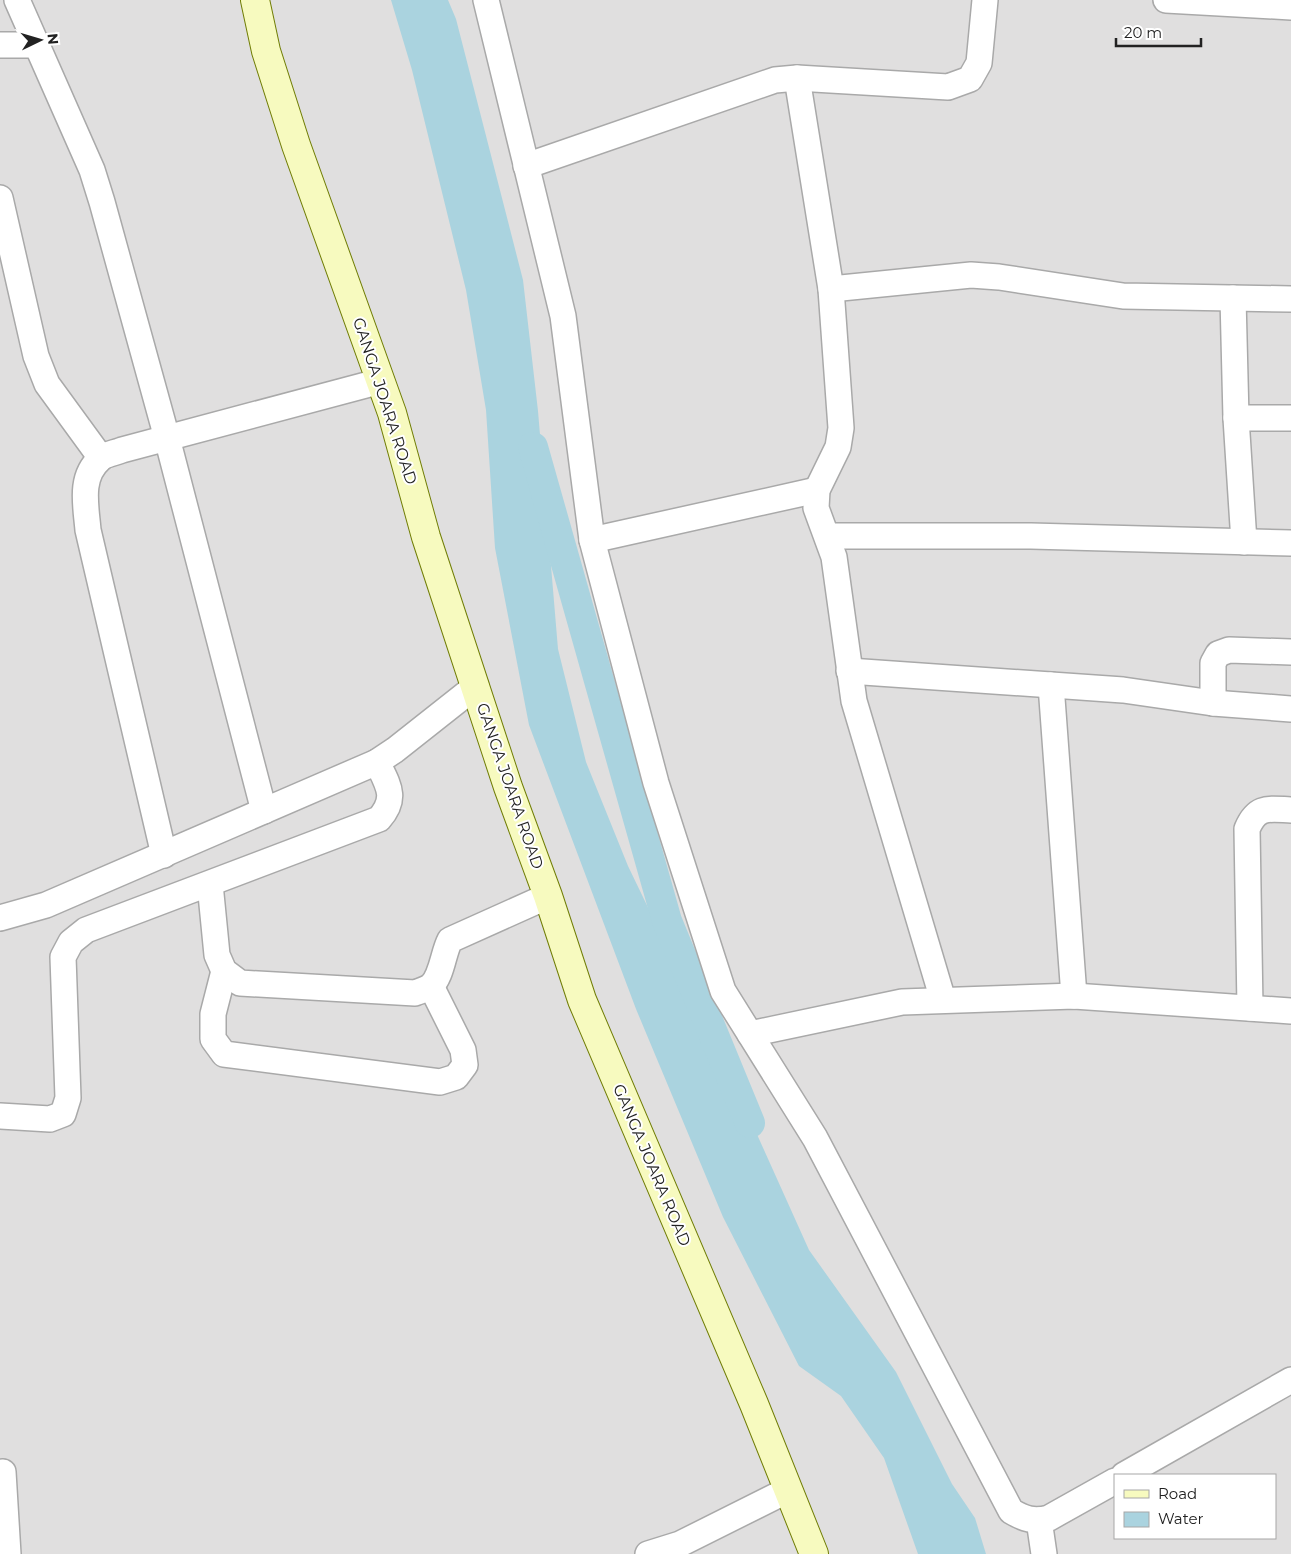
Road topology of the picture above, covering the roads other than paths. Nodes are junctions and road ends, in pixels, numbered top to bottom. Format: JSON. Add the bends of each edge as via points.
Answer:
{"nodes":[{"id":1,"x":17,"y":0,"type":"edge"},
{"id":2,"x":255,"y":0,"type":"edge"},
{"id":3,"x":486,"y":0,"type":"edge"},
{"id":4,"x":985,"y":0,"type":"edge"},
{"id":5,"x":1166,"y":0,"type":"edge"},
{"id":6,"x":1291,"y":7,"type":"edge"},
{"id":7,"x":0,"y":45,"type":"edge"},
{"id":8,"x":37,"y":45,"type":"junction"},
{"id":9,"x":797,"y":78,"type":"junction"},
{"id":10,"x":526,"y":166,"type":"junction"},
{"id":11,"x":0,"y":198,"type":"edge"},
{"id":12,"x":831,"y":289,"type":"junction"},
{"id":13,"x":1233,"y":298,"type":"junction"},
{"id":14,"x":1291,"y":299,"type":"edge"},
{"id":15,"x":381,"y":380,"type":"junction"},
{"id":16,"x":1236,"y":418,"type":"junction"},
{"id":17,"x":1291,"y":418,"type":"edge"},
{"id":18,"x":167,"y":438,"type":"junction"},
{"id":19,"x":101,"y":458,"type":"junction"},
{"id":20,"x":817,"y":490,"type":"junction"},
{"id":21,"x":828,"y":536,"type":"junction"},
{"id":22,"x":592,"y":540,"type":"junction"},
{"id":23,"x":1244,"y":542,"type":"junction"},
{"id":24,"x":1291,"y":543,"type":"edge"},
{"id":25,"x":1291,"y":652,"type":"edge"},
{"id":26,"x":849,"y":671,"type":"junction"},
{"id":27,"x":1051,"y":685,"type":"junction"},
{"id":28,"x":476,"y":686,"type":"junction"},
{"id":29,"x":1213,"y":703,"type":"junction"},
{"id":30,"x":1291,"y":709,"type":"edge"},
{"id":31,"x":377,"y":762,"type":"junction"},
{"id":32,"x":1291,"y":810,"type":"edge"},
{"id":33,"x":264,"y":811,"type":"junction"},
{"id":34,"x":164,"y":855,"type":"junction"},
{"id":35,"x":210,"y":884,"type":"junction"},
{"id":36,"x":548,"y":896,"type":"junction"},
{"id":37,"x":0,"y":918,"type":"edge"},
{"id":38,"x":224,"y":971,"type":"junction"},
{"id":39,"x":431,"y":986,"type":"junction"},
{"id":40,"x":1074,"y":996,"type":"junction"},
{"id":41,"x":943,"y":1000,"type":"junction"},
{"id":42,"x":1250,"y":1008,"type":"junction"},
{"id":43,"x":1291,"y":1011,"type":"edge"},
{"id":44,"x":750,"y":1034,"type":"junction"},
{"id":45,"x":0,"y":1116,"type":"edge"},
{"id":46,"x":1291,"y":1380,"type":"edge"},
{"id":47,"x":3,"y":1472,"type":"dead end"},
{"id":48,"x":1126,"y":1474,"type":"edge"},
{"id":49,"x":1114,"y":1482,"type":"edge"},
{"id":50,"x":788,"y":1490,"type":"junction"},
{"id":51,"x":1039,"y":1520,"type":"junction"},
{"id":52,"x":1037,"y":1552,"type":"edge"},
{"id":53,"x":8,"y":1554,"type":"edge"},
{"id":54,"x":648,"y":1554,"type":"edge"},
{"id":55,"x":814,"y":1554,"type":"edge"}],
"edges":[{"from":1,"to":8,"type":"street"},
{"from":2,"to":15,"type":"main road","name":"GANGA JOARA ROAD","via":[[266,51],[324,230]]},
{"from":3,"to":10,"type":"street"},
{"from":4,"to":9,"type":"street","via":[[979,63],[970,79],[948,87]]},
{"from":5,"to":6,"type":"street"},
{"from":7,"to":8,"type":"street"},
{"from":8,"to":18,"type":"street","via":[[92,170]]},
{"from":9,"to":10,"type":"street","via":[[747,88]]},
{"from":9,"to":12,"type":"street"},
{"from":10,"to":22,"type":"street","via":[[563,316]]},
{"from":11,"to":19,"type":"street","via":[[36,356],[47,384]]},
{"from":12,"to":13,"type":"street","via":[[971,275],[1123,296]]},
{"from":12,"to":20,"type":"street","via":[[841,428],[838,447]]},
{"from":13,"to":14,"type":"street"},
{"from":13,"to":16,"type":"street"},
{"from":15,"to":18,"type":"street"},
{"from":15,"to":28,"type":"main road","name":"GANGA JOARA ROAD","via":[[426,536]]},
{"from":16,"to":17,"type":"street"},
{"from":16,"to":23,"type":"street"},
{"from":18,"to":19,"type":"street"},
{"from":18,"to":33,"type":"street"},
{"from":19,"to":34,"type":"street","via":[[89,472],[85,495],[88,530]]},
{"from":20,"to":21,"type":"street","via":[[816,508]]},
{"from":20,"to":22,"type":"street"},
{"from":21,"to":23,"type":"street","via":[[1031,536]]},
{"from":21,"to":26,"type":"street","via":[[834,557]]},
{"from":22,"to":44,"type":"street","via":[[656,783],[723,991]]},
{"from":23,"to":24,"type":"street"},
{"from":25,"to":29,"type":"street","via":[[1228,650],[1218,654],[1213,663]]},
{"from":26,"to":27,"type":"street"},
{"from":26,"to":41,"type":"street","via":[[858,717]]},
{"from":27,"to":29,"type":"street","via":[[1123,690]]},
{"from":27,"to":40,"type":"street"},
{"from":28,"to":31,"type":"street"},
{"from":28,"to":36,"type":"main road","name":"GANGA JOARA ROAD","via":[[508,788]]},
{"from":29,"to":30,"type":"street"},
{"from":31,"to":33,"type":"street"},
{"from":31,"to":35,"type":"street","via":[[391,792],[388,809],[379,819]]},
{"from":32,"to":42,"type":"street","via":[[1263,809],[1252,817],[1248,829]]},
{"from":33,"to":34,"type":"street"},
{"from":34,"to":37,"type":"street","via":[[46,905]]},
{"from":35,"to":38,"type":"street","via":[[217,955]]},
{"from":35,"to":45,"type":"street","via":[[86,930],[71,942],[63,958],[68,1098],[63,1114],[50,1119]]},
{"from":36,"to":39,"type":"street","via":[[450,940]]},
{"from":36,"to":50,"type":"main road","name":"GANGA JOARA ROAD","via":[[582,1000]]},
{"from":38,"to":39,"type":"street","via":[[240,983],[262,986],[415,993]]},
{"from":38,"to":39,"type":"street","via":[[213,1014],[213,1039],[224,1054],[440,1082],[456,1076],[465,1065],[463,1050]]},
{"from":40,"to":41,"type":"street"},
{"from":40,"to":42,"type":"street"},
{"from":41,"to":44,"type":"street","via":[[902,1002]]},
{"from":42,"to":43,"type":"street"},
{"from":44,"to":51,"type":"street","via":[[815,1138],[1011,1510],[1024,1519]]},
{"from":46,"to":48,"type":"street"},
{"from":47,"to":53,"type":"street"},
{"from":49,"to":51,"type":"street","via":[[1049,1518]]},
{"from":50,"to":54,"type":"street","via":[[680,1544]]},
{"from":50,"to":55,"type":"main road","name":"GANGA JOARA ROAD"},
{"from":51,"to":52,"type":"street"}]}
